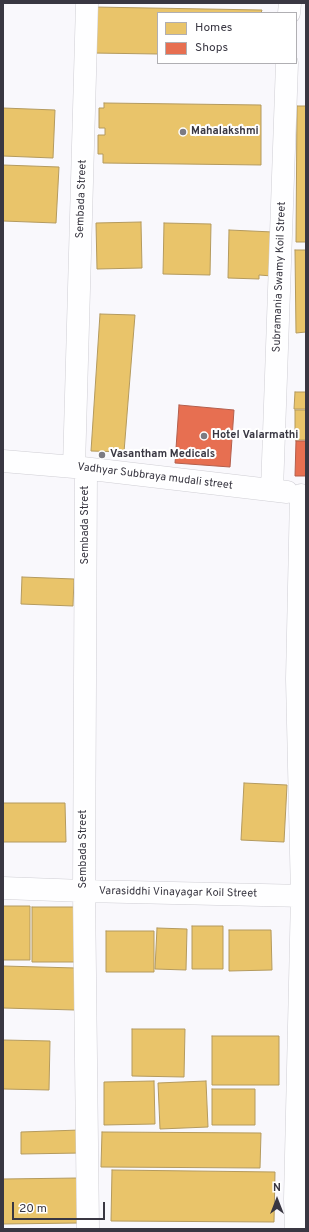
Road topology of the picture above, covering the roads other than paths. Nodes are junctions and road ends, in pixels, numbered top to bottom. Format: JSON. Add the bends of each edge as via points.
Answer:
{"nodes":[{"id":1,"x":87,"y":3,"type":"edge"},
{"id":2,"x":288,"y":64,"type":"edge"},
{"id":3,"x":3,"y":461,"type":"edge"},
{"id":4,"x":80,"y":468,"type":"junction"},
{"id":5,"x":272,"y":490,"type":"junction"},
{"id":6,"x":304,"y":495,"type":"edge"},
{"id":7,"x":3,"y":888,"type":"edge"},
{"id":8,"x":84,"y":891,"type":"junction"},
{"id":9,"x":304,"y":896,"type":"edge"},
{"id":10,"x":88,"y":1229,"type":"edge"},
{"id":11,"x":296,"y":1229,"type":"edge"}],
"edges":[{"from":1,"to":4,"type":"street","name":"Sembada Street"},
{"from":2,"to":5,"type":"street","name":"Subramania Swamy Koil Street"},
{"from":3,"to":4,"type":"street","name":"Vadhyar Subbraya mudali street"},
{"from":4,"to":5,"type":"street","name":"Vadhyar Subbraya mudali street"},
{"from":4,"to":8,"type":"street","name":"Sembada Street"},
{"from":5,"to":6,"type":"street","name":"Vadhyar Subbraya mudali street"},
{"from":6,"to":9,"type":"street","via":[[298,679]]},
{"from":7,"to":8,"type":"street","name":"Varasiddhi Vinayagar Koil Street"},
{"from":8,"to":9,"type":"street","name":"Varasiddhi Vinayagar Koil Street"},
{"from":8,"to":10,"type":"street","name":"Sembada Street"},
{"from":9,"to":11,"type":"street"}]}
